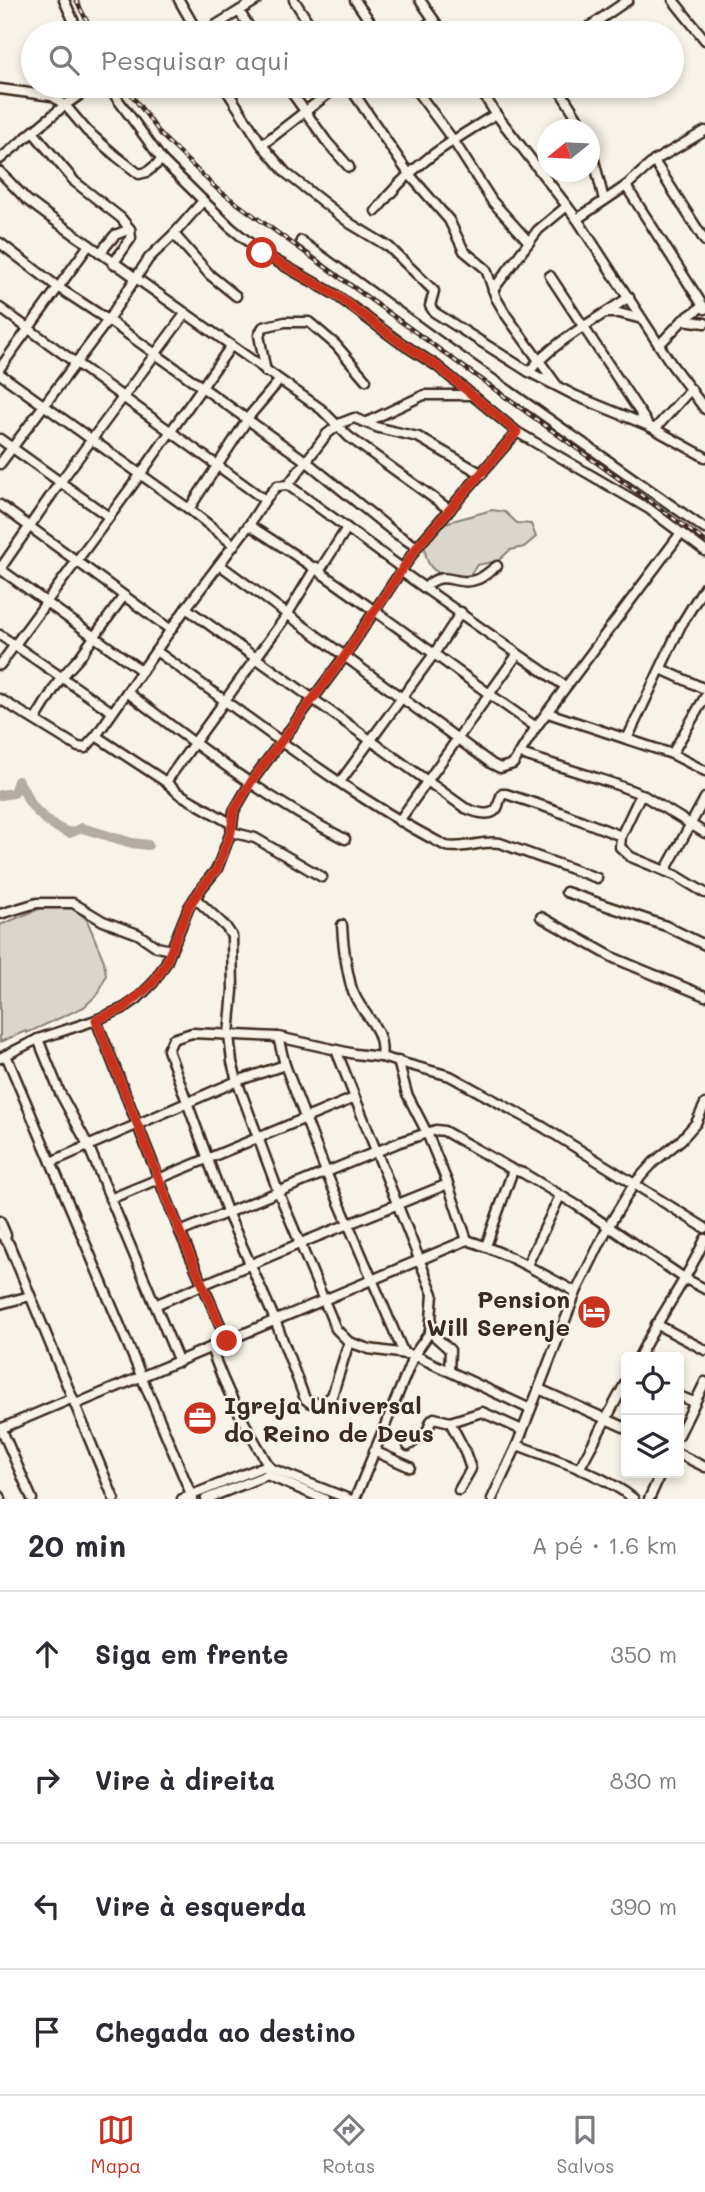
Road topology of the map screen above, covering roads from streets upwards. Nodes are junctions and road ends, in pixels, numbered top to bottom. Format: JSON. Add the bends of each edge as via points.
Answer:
{"nodes":[{"id":1,"x":64,"y":0,"type":"edge"},
{"id":2,"x":179,"y":0,"type":"edge"},
{"id":3,"x":257,"y":0,"type":"edge"},
{"id":4,"x":294,"y":0,"type":"edge"},
{"id":5,"x":355,"y":0,"type":"edge"},
{"id":6,"x":419,"y":0,"type":"edge"},
{"id":7,"x":628,"y":0,"type":"edge"},
{"id":8,"x":673,"y":0,"type":"edge"},
{"id":9,"x":239,"y":11,"type":"junction"},
{"id":10,"x":434,"y":20,"type":"edge"},
{"id":11,"x":74,"y":21,"type":"edge"},
{"id":12,"x":193,"y":21,"type":"edge"},
{"id":13,"x":222,"y":21,"type":"edge"},
{"id":14,"x":245,"y":21,"type":"edge"},
{"id":15,"x":307,"y":21,"type":"edge"},
{"id":16,"x":370,"y":21,"type":"edge"},
{"id":17,"x":597,"y":21,"type":"edge"},
{"id":18,"x":705,"y":40,"type":"edge"},
{"id":19,"x":0,"y":89,"type":"edge"},
{"id":20,"x":21,"y":93,"type":"edge"},
{"id":21,"x":55,"y":98,"type":"edge"},
{"id":22,"x":75,"y":98,"type":"edge"},
{"id":23,"x":117,"y":98,"type":"edge"},
{"id":24,"x":232,"y":98,"type":"edge"},
{"id":25,"x":295,"y":98,"type":"edge"},
{"id":26,"x":322,"y":98,"type":"edge"},
{"id":27,"x":357,"y":98,"type":"edge"},
{"id":28,"x":422,"y":98,"type":"edge"},
{"id":29,"x":485,"y":98,"type":"edge"},
{"id":30,"x":565,"y":98,"type":"edge"},
{"id":31,"x":65,"y":105,"type":"junction"},
{"id":32,"x":304,"y":111,"type":"junction"},
{"id":33,"x":496,"y":114,"type":"junction"},
{"id":34,"x":578,"y":119,"type":"edge"},
{"id":35,"x":705,"y":131,"type":"edge"},
{"id":36,"x":33,"y":132,"type":"junction"},
{"id":37,"x":453,"y":140,"type":"junction"},
{"id":38,"x":262,"y":145,"type":"junction"},
{"id":39,"x":0,"y":159,"type":"edge"},
{"id":40,"x":162,"y":160,"type":"junction"},
{"id":41,"x":654,"y":161,"type":"junction"},
{"id":42,"x":349,"y":167,"type":"dead end"},
{"id":43,"x":0,"y":172,"type":"edge"},
{"id":44,"x":409,"y":174,"type":"junction"},
{"id":45,"x":600,"y":178,"type":"edge"},
{"id":46,"x":626,"y":186,"type":"junction"},
{"id":47,"x":604,"y":200,"type":"junction"},
{"id":48,"x":203,"y":201,"type":"junction"},
{"id":49,"x":567,"y":206,"type":"junction"},
{"id":50,"x":376,"y":211,"type":"dead end"},
{"id":51,"x":577,"y":219,"type":"junction"},
{"id":52,"x":130,"y":229,"type":"junction"},
{"id":53,"x":174,"y":234,"type":"junction"},
{"id":54,"x":705,"y":241,"type":"edge"},
{"id":55,"x":301,"y":242,"type":"dead end"},
{"id":56,"x":529,"y":242,"type":"junction"},
{"id":57,"x":0,"y":243,"type":"edge"},
{"id":58,"x":89,"y":245,"type":"junction"},
{"id":59,"x":100,"y":253,"type":"junction"},
{"id":60,"x":113,"y":264,"type":"junction"},
{"id":61,"x":550,"y":276,"type":"dead end"},
{"id":62,"x":136,"y":280,"type":"junction"},
{"id":63,"x":59,"y":288,"type":"junction"},
{"id":64,"x":493,"y":290,"type":"junction"},
{"id":65,"x":236,"y":296,"type":"dead end"},
{"id":66,"x":629,"y":297,"type":"junction"},
{"id":67,"x":704,"y":307,"type":"edge"},
{"id":68,"x":0,"y":308,"type":"edge"},
{"id":69,"x":606,"y":313,"type":"junction"},
{"id":70,"x":186,"y":314,"type":"junction"},
{"id":71,"x":642,"y":318,"type":"junction"},
{"id":72,"x":108,"y":320,"type":"junction"},
{"id":73,"x":683,"y":320,"type":"junction"},
{"id":74,"x":705,"y":323,"type":"edge"},
{"id":75,"x":583,"y":325,"type":"junction"},
{"id":76,"x":28,"y":329,"type":"junction"},
{"id":77,"x":660,"y":344,"type":"junction"},
{"id":78,"x":231,"y":346,"type":"junction"},
{"id":79,"x":155,"y":355,"type":"junction"},
{"id":80,"x":539,"y":359,"type":"junction"},
{"id":81,"x":75,"y":363,"type":"junction"},
{"id":82,"x":0,"y":368,"type":"edge"},
{"id":83,"x":266,"y":372,"type":"junction"},
{"id":84,"x":529,"y":372,"type":"junction"},
{"id":85,"x":0,"y":374,"type":"edge"},
{"id":86,"x":366,"y":380,"type":"dead end"},
{"id":87,"x":279,"y":381,"type":"junction"},
{"id":88,"x":558,"y":386,"type":"junction"},
{"id":89,"x":201,"y":388,"type":"junction"},
{"id":90,"x":691,"y":389,"type":"junction"},
{"id":91,"x":472,"y":395,"type":"junction"},
{"id":92,"x":125,"y":397,"type":"junction"},
{"id":93,"x":44,"y":407,"type":"junction"},
{"id":94,"x":705,"y":409,"type":"edge"},
{"id":95,"x":247,"y":421,"type":"junction"},
{"id":96,"x":367,"y":422,"type":"junction"},
{"id":97,"x":337,"y":425,"type":"junction"},
{"id":98,"x":652,"y":428,"type":"junction"},
{"id":99,"x":170,"y":432,"type":"junction"},
{"id":100,"x":517,"y":432,"type":"junction"},
{"id":101,"x":0,"y":439,"type":"edge"},
{"id":102,"x":92,"y":440,"type":"junction"},
{"id":103,"x":13,"y":447,"type":"junction"},
{"id":104,"x":705,"y":457,"type":"edge"},
{"id":105,"x":306,"y":461,"type":"junction"},
{"id":106,"x":0,"y":464,"type":"edge"},
{"id":107,"x":218,"y":465,"type":"junction"},
{"id":108,"x":482,"y":474,"type":"junction"},
{"id":109,"x":140,"y":475,"type":"junction"},
{"id":110,"x":61,"y":481,"type":"junction"},
{"id":111,"x":288,"y":485,"type":"junction"},
{"id":112,"x":265,"y":500,"type":"junction"},
{"id":113,"x":0,"y":505,"type":"edge"},
{"id":114,"x":189,"y":509,"type":"junction"},
{"id":115,"x":450,"y":510,"type":"junction"},
{"id":116,"x":108,"y":517,"type":"junction"},
{"id":117,"x":249,"y":525,"type":"junction"},
{"id":118,"x":30,"y":526,"type":"junction"},
{"id":119,"x":347,"y":528,"type":"junction"},
{"id":120,"x":705,"y":529,"type":"edge"},
{"id":121,"x":681,"y":533,"type":"junction"},
{"id":122,"x":234,"y":545,"type":"junction"},
{"id":123,"x":417,"y":547,"type":"junction"},
{"id":124,"x":705,"y":551,"type":"edge"},
{"id":125,"x":76,"y":561,"type":"junction"},
{"id":126,"x":220,"y":565,"type":"junction"},
{"id":127,"x":497,"y":566,"type":"dead end"},
{"id":128,"x":0,"y":569,"type":"edge"},
{"id":129,"x":318,"y":569,"type":"junction"},
{"id":130,"x":402,"y":570,"type":"junction"},
{"id":131,"x":705,"y":586,"type":"edge"},
{"id":132,"x":425,"y":588,"type":"junction"},
{"id":133,"x":123,"y":597,"type":"junction"},
{"id":134,"x":45,"y":603,"type":"junction"},
{"id":135,"x":186,"y":608,"type":"junction"},
{"id":136,"x":375,"y":611,"type":"junction"},
{"id":137,"x":461,"y":612,"type":"junction"},
{"id":138,"x":286,"y":615,"type":"junction"},
{"id":139,"x":171,"y":630,"type":"junction"},
{"id":140,"x":0,"y":635,"type":"edge"},
{"id":141,"x":95,"y":637,"type":"junction"},
{"id":142,"x":15,"y":646,"type":"junction"},
{"id":143,"x":156,"y":651,"type":"junction"},
{"id":144,"x":434,"y":654,"type":"junction"},
{"id":145,"x":517,"y":655,"type":"junction"},
{"id":146,"x":255,"y":657,"type":"junction"},
{"id":147,"x":344,"y":657,"type":"junction"},
{"id":148,"x":0,"y":665,"type":"edge"},
{"id":149,"x":661,"y":669,"type":"junction"},
{"id":150,"x":142,"y":671,"type":"junction"},
{"id":151,"x":60,"y":679,"type":"junction"},
{"id":152,"x":565,"y":686,"type":"junction"},
{"id":153,"x":705,"y":689,"type":"edge"},
{"id":154,"x":127,"y":692,"type":"junction"},
{"id":155,"x":489,"y":695,"type":"junction"},
{"id":156,"x":705,"y":697,"type":"edge"},
{"id":157,"x":313,"y":698,"type":"junction"},
{"id":158,"x":0,"y":699,"type":"edge"},
{"id":159,"x":403,"y":699,"type":"junction"},
{"id":160,"x":225,"y":700,"type":"junction"},
{"id":161,"x":112,"y":712,"type":"junction"},
{"id":162,"x":548,"y":713,"type":"junction"},
{"id":163,"x":35,"y":720,"type":"junction"},
{"id":164,"x":536,"y":727,"type":"junction"},
{"id":165,"x":96,"y":736,"type":"junction"},
{"id":166,"x":458,"y":738,"type":"junction"},
{"id":167,"x":627,"y":739,"type":"junction"},
{"id":168,"x":370,"y":740,"type":"junction"},
{"id":169,"x":283,"y":741,"type":"junction"},
{"id":170,"x":194,"y":743,"type":"junction"},
{"id":171,"x":521,"y":754,"type":"junction"},
{"id":172,"x":672,"y":754,"type":"junction"},
{"id":173,"x":705,"y":771,"type":"edge"},
{"id":174,"x":166,"y":782,"type":"junction"},
{"id":175,"x":251,"y":782,"type":"junction"},
{"id":176,"x":340,"y":782,"type":"junction"},
{"id":177,"x":427,"y":782,"type":"junction"},
{"id":178,"x":641,"y":794,"type":"junction"},
{"id":179,"x":705,"y":798,"type":"edge"},
{"id":180,"x":399,"y":821,"type":"junction"},
{"id":181,"x":691,"y":824,"type":"junction"},
{"id":182,"x":231,"y":828,"type":"junction"},
{"id":183,"x":705,"y":833,"type":"edge"},
{"id":184,"x":621,"y":836,"type":"junction"},
{"id":185,"x":345,"y":839,"type":"dead end"},
{"id":186,"x":665,"y":871,"type":"junction"},
{"id":187,"x":322,"y":877,"type":"dead end"},
{"id":188,"x":597,"y":878,"type":"dead end"},
{"id":189,"x":566,"y":892,"type":"dead end"},
{"id":190,"x":705,"y":893,"type":"edge"},
{"id":191,"x":195,"y":898,"type":"junction"},
{"id":192,"x":0,"y":914,"type":"edge"},
{"id":193,"x":541,"y":917,"type":"dead end"},
{"id":194,"x":342,"y":925,"type":"dead end"},
{"id":195,"x":705,"y":945,"type":"edge"},
{"id":196,"x":171,"y":950,"type":"junction"},
{"id":197,"x":705,"y":996,"type":"edge"},
{"id":198,"x":96,"y":1020,"type":"junction"},
{"id":199,"x":229,"y":1035,"type":"junction"},
{"id":200,"x":278,"y":1037,"type":"junction"},
{"id":201,"x":38,"y":1039,"type":"junction"},
{"id":202,"x":336,"y":1050,"type":"junction"},
{"id":203,"x":3,"y":1056,"type":"edge"},
{"id":204,"x":381,"y":1057,"type":"junction"},
{"id":205,"x":398,"y":1061,"type":"junction"},
{"id":206,"x":285,"y":1065,"type":"junction"},
{"id":207,"x":237,"y":1082,"type":"junction"},
{"id":208,"x":354,"y":1098,"type":"junction"},
{"id":209,"x":186,"y":1104,"type":"junction"},
{"id":210,"x":705,"y":1104,"type":"edge"},
{"id":211,"x":305,"y":1119,"type":"junction"},
{"id":212,"x":138,"y":1125,"type":"junction"},
{"id":213,"x":427,"y":1133,"type":"junction"},
{"id":214,"x":259,"y":1136,"type":"junction"},
{"id":215,"x":88,"y":1145,"type":"junction"},
{"id":216,"x":377,"y":1151,"type":"junction"},
{"id":217,"x":207,"y":1159,"type":"junction"},
{"id":218,"x":51,"y":1162,"type":"junction"},
{"id":219,"x":513,"y":1170,"type":"junction"},
{"id":220,"x":326,"y":1172,"type":"junction"},
{"id":221,"x":159,"y":1178,"type":"junction"},
{"id":222,"x":448,"y":1184,"type":"junction"},
{"id":223,"x":634,"y":1184,"type":"junction"},
{"id":224,"x":278,"y":1191,"type":"junction"},
{"id":225,"x":560,"y":1196,"type":"junction"},
{"id":226,"x":110,"y":1199,"type":"junction"},
{"id":227,"x":398,"y":1206,"type":"junction"},
{"id":228,"x":228,"y":1214,"type":"junction"},
{"id":229,"x":0,"y":1221,"type":"edge"},
{"id":230,"x":348,"y":1225,"type":"junction"},
{"id":231,"x":608,"y":1227,"type":"junction"},
{"id":232,"x":705,"y":1228,"type":"edge"},
{"id":233,"x":180,"y":1232,"type":"junction"},
{"id":234,"x":0,"y":1233,"type":"edge"},
{"id":235,"x":705,"y":1239,"type":"edge"},
{"id":236,"x":467,"y":1240,"type":"junction"},
{"id":237,"x":301,"y":1243,"type":"junction"},
{"id":238,"x":9,"y":1244,"type":"junction"},
{"id":239,"x":486,"y":1246,"type":"junction"},
{"id":240,"x":420,"y":1258,"type":"junction"},
{"id":241,"x":527,"y":1265,"type":"junction"},
{"id":242,"x":251,"y":1266,"type":"junction"},
{"id":243,"x":684,"y":1278,"type":"junction"},
{"id":244,"x":372,"y":1281,"type":"junction"},
{"id":245,"x":203,"y":1285,"type":"junction"},
{"id":246,"x":705,"y":1289,"type":"edge"},
{"id":247,"x":576,"y":1292,"type":"junction"},
{"id":248,"x":30,"y":1296,"type":"junction"},
{"id":249,"x":323,"y":1300,"type":"junction"},
{"id":250,"x":0,"y":1304,"type":"edge"},
{"id":251,"x":155,"y":1306,"type":"junction"},
{"id":252,"x":275,"y":1320,"type":"junction"},
{"id":253,"x":656,"y":1324,"type":"junction"},
{"id":254,"x":430,"y":1332,"type":"junction"},
{"id":255,"x":227,"y":1341,"type":"junction"},
{"id":256,"x":349,"y":1342,"type":"junction"},
{"id":257,"x":211,"y":1348,"type":"junction"},
{"id":258,"x":705,"y":1350,"type":"edge"},
{"id":259,"x":642,"y":1352,"type":"edge"},
{"id":260,"x":404,"y":1354,"type":"junction"},
{"id":261,"x":415,"y":1354,"type":"junction"},
{"id":262,"x":179,"y":1362,"type":"junction"},
{"id":263,"x":449,"y":1371,"type":"junction"},
{"id":264,"x":143,"y":1377,"type":"junction"},
{"id":265,"x":705,"y":1382,"type":"edge"},
{"id":266,"x":538,"y":1389,"type":"junction"},
{"id":267,"x":621,"y":1391,"type":"edge"},
{"id":268,"x":684,"y":1398,"type":"edge"},
{"id":269,"x":74,"y":1401,"type":"junction"},
{"id":270,"x":694,"y":1402,"type":"junction"},
{"id":271,"x":530,"y":1409,"type":"junction"},
{"id":272,"x":606,"y":1419,"type":"junction"},
{"id":273,"x":450,"y":1422,"type":"junction"},
{"id":274,"x":684,"y":1425,"type":"edge"},
{"id":275,"x":621,"y":1426,"type":"edge"},
{"id":276,"x":1,"y":1428,"type":"edge"},
{"id":277,"x":522,"y":1430,"type":"junction"},
{"id":278,"x":517,"y":1444,"type":"junction"},
{"id":279,"x":408,"y":1446,"type":"dead end"},
{"id":280,"x":374,"y":1451,"type":"junction"},
{"id":281,"x":684,"y":1456,"type":"edge"},
{"id":282,"x":410,"y":1467,"type":"dead end"},
{"id":283,"x":705,"y":1467,"type":"edge"},
{"id":284,"x":270,"y":1468,"type":"junction"},
{"id":285,"x":579,"y":1469,"type":"junction"},
{"id":286,"x":659,"y":1478,"type":"edge"},
{"id":287,"x":237,"y":1481,"type":"junction"},
{"id":288,"x":459,"y":1490,"type":"dead end"},
{"id":289,"x":320,"y":1496,"type":"edge"},
{"id":290,"x":192,"y":1497,"type":"edge"},
{"id":291,"x":32,"y":1499,"type":"edge"},
{"id":292,"x":114,"y":1499,"type":"edge"},
{"id":293,"x":182,"y":1499,"type":"edge"},
{"id":294,"x":206,"y":1499,"type":"edge"},
{"id":295,"x":349,"y":1499,"type":"edge"},
{"id":296,"x":355,"y":1499,"type":"edge"},
{"id":297,"x":492,"y":1499,"type":"edge"},
{"id":298,"x":634,"y":1499,"type":"edge"},
{"id":299,"x":649,"y":1499,"type":"edge"}],
"edges":[{"from":1,"to":11,"type":"street"},
{"from":2,"to":12,"type":"street"},
{"from":3,"to":9,"type":"street"},
{"from":4,"to":15,"type":"street"},
{"from":5,"to":16,"type":"street"},
{"from":6,"to":10,"type":"street"},
{"from":7,"to":17,"type":"street"},
{"from":8,"to":18,"type":"street"},
{"from":9,"to":13,"type":"street"},
{"from":9,"to":14,"type":"street"},
{"from":19,"to":20,"type":"street"},
{"from":21,"to":31,"type":"street"},
{"from":22,"to":31,"type":"street"},
{"from":23,"to":40,"type":"street"},
{"from":24,"to":38,"type":"street"},
{"from":25,"to":32,"type":"street"},
{"from":26,"to":32,"type":"street"},
{"from":27,"to":44,"type":"street"},
{"from":28,"to":37,"type":"street"},
{"from":29,"to":33,"type":"street"},
{"from":30,"to":34,"type":"street"},
{"from":31,"to":36,"type":"street"},
{"from":31,"to":40,"type":"street","via":[[87,131],[139,174]]},
{"from":32,"to":38,"type":"street"},
{"from":32,"to":42,"type":"street"},
{"from":33,"to":37,"type":"street"},
{"from":33,"to":49,"type":"street"},
{"from":35,"to":41,"type":"street"},
{"from":36,"to":39,"type":"street"},
{"from":36,"to":52,"type":"street","via":[[75,183]]},
{"from":37,"to":44,"type":"street"},
{"from":37,"to":56,"type":"street","via":[[492,201]]},
{"from":38,"to":84,"type":"street","via":[[286,173],[398,256],[434,291],[431,309]]},
{"from":40,"to":48,"type":"street"},
{"from":41,"to":46,"type":"street"},
{"from":41,"to":54,"type":"street"},
{"from":43,"to":58,"type":"street","via":[[27,200]]},
{"from":44,"to":50,"type":"street"},
{"from":44,"to":64,"type":"street","via":[[449,220],[464,251],[486,269]]},
{"from":45,"to":47,"type":"street"},
{"from":46,"to":47,"type":"street"},
{"from":46,"to":67,"type":"street"},
{"from":47,"to":51,"type":"street"},
{"from":48,"to":53,"type":"street"},
{"from":48,"to":91,"type":"street","via":[[262,253],[336,295]]},
{"from":49,"to":51,"type":"street"},
{"from":49,"to":56,"type":"street"},
{"from":51,"to":66,"type":"street"},
{"from":52,"to":59,"type":"street","via":[[115,235]]},
{"from":52,"to":60,"type":"street","via":[[131,238]]},
{"from":53,"to":62,"type":"street","via":[[149,258]]},
{"from":53,"to":65,"type":"street","via":[[210,275]]},
{"from":55,"to":120,"type":"street"},
{"from":56,"to":64,"type":"street"},
{"from":57,"to":63,"type":"street"},
{"from":58,"to":59,"type":"street"},
{"from":58,"to":63,"type":"street"},
{"from":59,"to":60,"type":"street"},
{"from":60,"to":62,"type":"street"},
{"from":61,"to":75,"type":"street"},
{"from":62,"to":70,"type":"street"},
{"from":62,"to":72,"type":"street"},
{"from":63,"to":72,"type":"street"},
{"from":63,"to":76,"type":"street"},
{"from":64,"to":80,"type":"street"},
{"from":66,"to":69,"type":"street"},
{"from":66,"to":71,"type":"street"},
{"from":67,"to":73,"type":"street"},
{"from":68,"to":76,"type":"street"},
{"from":69,"to":71,"type":"street"},
{"from":69,"to":75,"type":"street"},
{"from":70,"to":78,"type":"street"},
{"from":70,"to":79,"type":"street"},
{"from":71,"to":77,"type":"street"},
{"from":72,"to":79,"type":"street"},
{"from":72,"to":81,"type":"street"},
{"from":73,"to":74,"type":"street"},
{"from":73,"to":77,"type":"street"},
{"from":75,"to":80,"type":"street"},
{"from":75,"to":98,"type":"street"},
{"from":76,"to":81,"type":"street"},
{"from":76,"to":82,"type":"street"},
{"from":77,"to":90,"type":"street"},
{"from":78,"to":83,"type":"street"},
{"from":78,"to":89,"type":"street"},
{"from":79,"to":89,"type":"street"},
{"from":79,"to":92,"type":"street"},
{"from":80,"to":84,"type":"street"},
{"from":80,"to":88,"type":"street"},
{"from":81,"to":92,"type":"street"},
{"from":81,"to":93,"type":"street"},
{"from":83,"to":86,"type":"street","via":[[259,335],[263,327],[309,322]]},
{"from":83,"to":87,"type":"street"},
{"from":84,"to":88,"type":"street"},
{"from":85,"to":93,"type":"street"},
{"from":87,"to":95,"type":"street"},
{"from":87,"to":97,"type":"street"},
{"from":88,"to":98,"type":"street"},
{"from":89,"to":95,"type":"street"},
{"from":89,"to":99,"type":"street"},
{"from":90,"to":94,"type":"street"},
{"from":90,"to":98,"type":"street"},
{"from":91,"to":96,"type":"street","via":[[424,395]]},
{"from":91,"to":100,"type":"street"},
{"from":92,"to":99,"type":"street"},
{"from":92,"to":102,"type":"street"},
{"from":93,"to":102,"type":"street"},
{"from":93,"to":103,"type":"street"},
{"from":95,"to":105,"type":"street"},
{"from":95,"to":107,"type":"street"},
{"from":96,"to":97,"type":"street","via":[[354,418]]},
{"from":96,"to":108,"type":"street","via":[[418,437]]},
{"from":97,"to":105,"type":"street"},
{"from":97,"to":115,"type":"street"},
{"from":98,"to":104,"type":"street"},
{"from":99,"to":107,"type":"street"},
{"from":99,"to":109,"type":"street"},
{"from":100,"to":108,"type":"street"},
{"from":100,"to":121,"type":"street","via":[[649,509]]},
{"from":101,"to":103,"type":"street"},
{"from":102,"to":109,"type":"street"},
{"from":102,"to":110,"type":"street"},
{"from":103,"to":106,"type":"street"},
{"from":103,"to":110,"type":"street"},
{"from":105,"to":111,"type":"street"},
{"from":105,"to":123,"type":"street"},
{"from":107,"to":112,"type":"street"},
{"from":107,"to":114,"type":"street"},
{"from":108,"to":115,"type":"street"},
{"from":109,"to":114,"type":"street"},
{"from":109,"to":116,"type":"street"},
{"from":110,"to":116,"type":"street"},
{"from":110,"to":118,"type":"street"},
{"from":111,"to":112,"type":"street","via":[[277,486]]},
{"from":111,"to":119,"type":"street"},
{"from":112,"to":117,"type":"street"},
{"from":113,"to":118,"type":"street"},
{"from":114,"to":122,"type":"street"},
{"from":115,"to":123,"type":"street"},
{"from":116,"to":125,"type":"street"},
{"from":117,"to":122,"type":"street"},
{"from":117,"to":129,"type":"street"},
{"from":118,"to":125,"type":"street"},
{"from":118,"to":128,"type":"street"},
{"from":119,"to":129,"type":"street"},
{"from":119,"to":130,"type":"street"},
{"from":121,"to":124,"type":"street"},
{"from":121,"to":152,"type":"street"},
{"from":122,"to":126,"type":"street"},
{"from":123,"to":130,"type":"street"},
{"from":125,"to":133,"type":"street"},
{"from":125,"to":134,"type":"street"},
{"from":126,"to":135,"type":"street"},
{"from":126,"to":138,"type":"street"},
{"from":127,"to":132,"type":"street","via":[[479,579],[439,578]]},
{"from":128,"to":134,"type":"street"},
{"from":129,"to":136,"type":"street"},
{"from":129,"to":138,"type":"street"},
{"from":130,"to":132,"type":"street"},
{"from":130,"to":136,"type":"street"},
{"from":131,"to":149,"type":"street"},
{"from":132,"to":137,"type":"street"},
{"from":133,"to":139,"type":"street"},
{"from":133,"to":141,"type":"street"},
{"from":134,"to":141,"type":"street"},
{"from":134,"to":142,"type":"street"},
{"from":135,"to":139,"type":"street"},
{"from":135,"to":146,"type":"street"},
{"from":136,"to":144,"type":"street"},
{"from":136,"to":147,"type":"street"},
{"from":137,"to":144,"type":"street"},
{"from":137,"to":145,"type":"street"},
{"from":138,"to":146,"type":"street"},
{"from":138,"to":147,"type":"street"},
{"from":139,"to":143,"type":"street"},
{"from":140,"to":142,"type":"street"},
{"from":141,"to":150,"type":"street"},
{"from":141,"to":151,"type":"street"},
{"from":142,"to":148,"type":"street"},
{"from":142,"to":151,"type":"street"},
{"from":143,"to":150,"type":"street"},
{"from":143,"to":160,"type":"street"},
{"from":144,"to":155,"type":"street"},
{"from":144,"to":159,"type":"street"},
{"from":145,"to":152,"type":"street"},
{"from":145,"to":155,"type":"street"},
{"from":146,"to":157,"type":"street"},
{"from":146,"to":160,"type":"street"},
{"from":147,"to":157,"type":"street"},
{"from":147,"to":159,"type":"street"},
{"from":149,"to":153,"type":"street"},
{"from":149,"to":167,"type":"street"},
{"from":150,"to":154,"type":"street"},
{"from":151,"to":161,"type":"street"},
{"from":151,"to":163,"type":"street"},
{"from":152,"to":162,"type":"street"},
{"from":154,"to":161,"type":"street"},
{"from":154,"to":170,"type":"street"},
{"from":155,"to":164,"type":"street"},
{"from":155,"to":166,"type":"street"},
{"from":156,"to":172,"type":"street"},
{"from":157,"to":168,"type":"street"},
{"from":157,"to":169,"type":"street"},
{"from":158,"to":163,"type":"street"},
{"from":159,"to":166,"type":"street"},
{"from":159,"to":168,"type":"street"},
{"from":160,"to":169,"type":"street"},
{"from":160,"to":170,"type":"street"},
{"from":161,"to":165,"type":"street"},
{"from":162,"to":164,"type":"street"},
{"from":162,"to":167,"type":"street"},
{"from":163,"to":165,"type":"street","via":[[82,748]]},
{"from":164,"to":171,"type":"street"},
{"from":165,"to":174,"type":"street"},
{"from":166,"to":171,"type":"street","via":[[500,768],[513,764]]},
{"from":166,"to":177,"type":"street"},
{"from":167,"to":172,"type":"street"},
{"from":168,"to":176,"type":"street"},
{"from":168,"to":177,"type":"street"},
{"from":169,"to":175,"type":"street"},
{"from":169,"to":176,"type":"street"},
{"from":170,"to":174,"type":"street"},
{"from":170,"to":175,"type":"street"},
{"from":171,"to":178,"type":"street"},
{"from":172,"to":173,"type":"street"},
{"from":174,"to":182,"type":"street"},
{"from":175,"to":182,"type":"street","via":[[234,811]]},
{"from":175,"to":185,"type":"street"},
{"from":176,"to":180,"type":"street"},
{"from":177,"to":180,"type":"street"},
{"from":177,"to":184,"type":"street","via":[[478,813],[497,809],[506,794]]},
{"from":178,"to":181,"type":"street"},
{"from":178,"to":184,"type":"street"},
{"from":179,"to":181,"type":"street"},
{"from":180,"to":188,"type":"street","via":[[446,846],[500,843]]},
{"from":181,"to":183,"type":"street"},
{"from":181,"to":186,"type":"street"},
{"from":182,"to":187,"type":"street"},
{"from":182,"to":191,"type":"street","via":[[217,869]]},
{"from":184,"to":186,"type":"street","via":[[624,853]]},
{"from":186,"to":190,"type":"street"},
{"from":189,"to":195,"type":"street","via":[[666,926]]},
{"from":191,"to":196,"type":"street"},
{"from":191,"to":199,"type":"street","via":[[232,936]]},
{"from":192,"to":196,"type":"street","via":[[37,903],[73,903]]},
{"from":193,"to":197,"type":"street","via":[[614,958]]},
{"from":194,"to":204,"type":"street","via":[[351,986],[379,1031]]},
{"from":196,"to":198,"type":"street","via":[[153,983],[137,999]]},
{"from":198,"to":201,"type":"street"},
{"from":198,"to":212,"type":"street"},
{"from":199,"to":200,"type":"street"},
{"from":199,"to":207,"type":"street"},
{"from":199,"to":209,"type":"street","via":[[192,1033],[169,1044],[167,1050]]},
{"from":200,"to":202,"type":"street"},
{"from":200,"to":206,"type":"street"},
{"from":201,"to":203,"type":"street"},
{"from":201,"to":215,"type":"street"},
{"from":202,"to":204,"type":"street"},
{"from":202,"to":208,"type":"street"},
{"from":203,"to":218,"type":"street"},
{"from":204,"to":205,"type":"street"},
{"from":205,"to":213,"type":"street","via":[[407,1094]]},
{"from":205,"to":223,"type":"street","via":[[450,1076],[482,1092]]},
{"from":206,"to":207,"type":"street"},
{"from":206,"to":211,"type":"street"},
{"from":207,"to":209,"type":"street"},
{"from":207,"to":214,"type":"street"},
{"from":208,"to":211,"type":"street"},
{"from":208,"to":216,"type":"street"},
{"from":209,"to":212,"type":"street"},
{"from":209,"to":217,"type":"street"},
{"from":210,"to":223,"type":"street","via":[[681,1140]]},
{"from":211,"to":214,"type":"street"},
{"from":211,"to":220,"type":"street"},
{"from":212,"to":215,"type":"street"},
{"from":212,"to":221,"type":"street"},
{"from":213,"to":216,"type":"street"},
{"from":213,"to":219,"type":"street","via":[[451,1134]]},
{"from":213,"to":222,"type":"street"},
{"from":214,"to":217,"type":"street"},
{"from":214,"to":224,"type":"street"},
{"from":215,"to":218,"type":"street"},
{"from":215,"to":226,"type":"street"},
{"from":216,"to":220,"type":"street"},
{"from":216,"to":227,"type":"street"},
{"from":217,"to":221,"type":"street"},
{"from":217,"to":228,"type":"street"},
{"from":218,"to":264,"type":"street"},
{"from":219,"to":225,"type":"street"},
{"from":219,"to":239,"type":"street"},
{"from":220,"to":224,"type":"street"},
{"from":220,"to":230,"type":"street"},
{"from":221,"to":226,"type":"street"},
{"from":221,"to":233,"type":"street"},
{"from":222,"to":227,"type":"street"},
{"from":222,"to":236,"type":"street"},
{"from":223,"to":231,"type":"street"},
{"from":223,"to":232,"type":"street"},
{"from":224,"to":228,"type":"street"},
{"from":224,"to":237,"type":"street"},
{"from":225,"to":231,"type":"street"},
{"from":225,"to":241,"type":"street"},
{"from":226,"to":251,"type":"street"},
{"from":227,"to":230,"type":"street"},
{"from":227,"to":240,"type":"street"},
{"from":228,"to":233,"type":"street"},
{"from":228,"to":242,"type":"street"},
{"from":229,"to":238,"type":"street"},
{"from":230,"to":237,"type":"street"},
{"from":230,"to":244,"type":"street"},
{"from":231,"to":243,"type":"street"},
{"from":231,"to":247,"type":"street"},
{"from":233,"to":245,"type":"street"},
{"from":234,"to":238,"type":"street"},
{"from":235,"to":243,"type":"street"},
{"from":236,"to":239,"type":"street"},
{"from":236,"to":240,"type":"street"},
{"from":237,"to":242,"type":"street"},
{"from":237,"to":249,"type":"street"},
{"from":238,"to":248,"type":"street"},
{"from":239,"to":241,"type":"street"},
{"from":240,"to":244,"type":"street"},
{"from":240,"to":254,"type":"street","via":[[433,1294]]},
{"from":241,"to":247,"type":"street"},
{"from":242,"to":245,"type":"street"},
{"from":242,"to":252,"type":"street"},
{"from":243,"to":246,"type":"street"},
{"from":243,"to":253,"type":"street"},
{"from":244,"to":249,"type":"street"},
{"from":244,"to":260,"type":"street"},
{"from":245,"to":251,"type":"street"},
{"from":245,"to":255,"type":"street"},
{"from":247,"to":266,"type":"street"},
{"from":248,"to":250,"type":"street"},
{"from":248,"to":269,"type":"street"},
{"from":249,"to":252,"type":"street"},
{"from":249,"to":256,"type":"street","via":[[335,1329]]},
{"from":251,"to":262,"type":"street"},
{"from":252,"to":255,"type":"street"},
{"from":252,"to":256,"type":"street","via":[[310,1403],[323,1403],[332,1396]]},
{"from":253,"to":258,"type":"street"},
{"from":253,"to":259,"type":"street"},
{"from":254,"to":261,"type":"street"},
{"from":254,"to":263,"type":"street","via":[[450,1350]]},
{"from":255,"to":257,"type":"street"},
{"from":256,"to":260,"type":"street"},
{"from":257,"to":262,"type":"street"},
{"from":257,"to":284,"type":"street","via":[[237,1413]]},
{"from":260,"to":261,"type":"street"},
{"from":261,"to":263,"type":"street"},
{"from":261,"to":280,"type":"street"},
{"from":262,"to":264,"type":"street"},
{"from":263,"to":271,"type":"street"},
{"from":264,"to":269,"type":"street"},
{"from":264,"to":290,"type":"street"},
{"from":265,"to":270,"type":"street"},
{"from":266,"to":271,"type":"street"},
{"from":266,"to":272,"type":"street"},
{"from":267,"to":272,"type":"street"},
{"from":268,"to":270,"type":"street"},
{"from":269,"to":276,"type":"street"},
{"from":269,"to":292,"type":"street"},
{"from":270,"to":274,"type":"street"},
{"from":271,"to":277,"type":"street"},
{"from":272,"to":275,"type":"street"},
{"from":272,"to":285,"type":"street"},
{"from":273,"to":277,"type":"street","via":[[482,1412]]},
{"from":273,"to":279,"type":"street","via":[[435,1418],[427,1432]]},
{"from":273,"to":288,"type":"street","via":[[471,1469]]},
{"from":276,"to":291,"type":"street"},
{"from":277,"to":278,"type":"street"},
{"from":278,"to":285,"type":"street"},
{"from":278,"to":297,"type":"street"},
{"from":280,"to":282,"type":"street"},
{"from":280,"to":296,"type":"street"},
{"from":281,"to":283,"type":"street"},
{"from":284,"to":287,"type":"street","via":[[262,1467]]},
{"from":284,"to":289,"type":"street"},
{"from":285,"to":298,"type":"street"},
{"from":286,"to":299,"type":"street"},
{"from":287,"to":289,"type":"street","via":[[267,1475]]},
{"from":287,"to":290,"type":"street"},
{"from":287,"to":294,"type":"street"},
{"from":289,"to":295,"type":"street"},
{"from":290,"to":293,"type":"street"}]}
